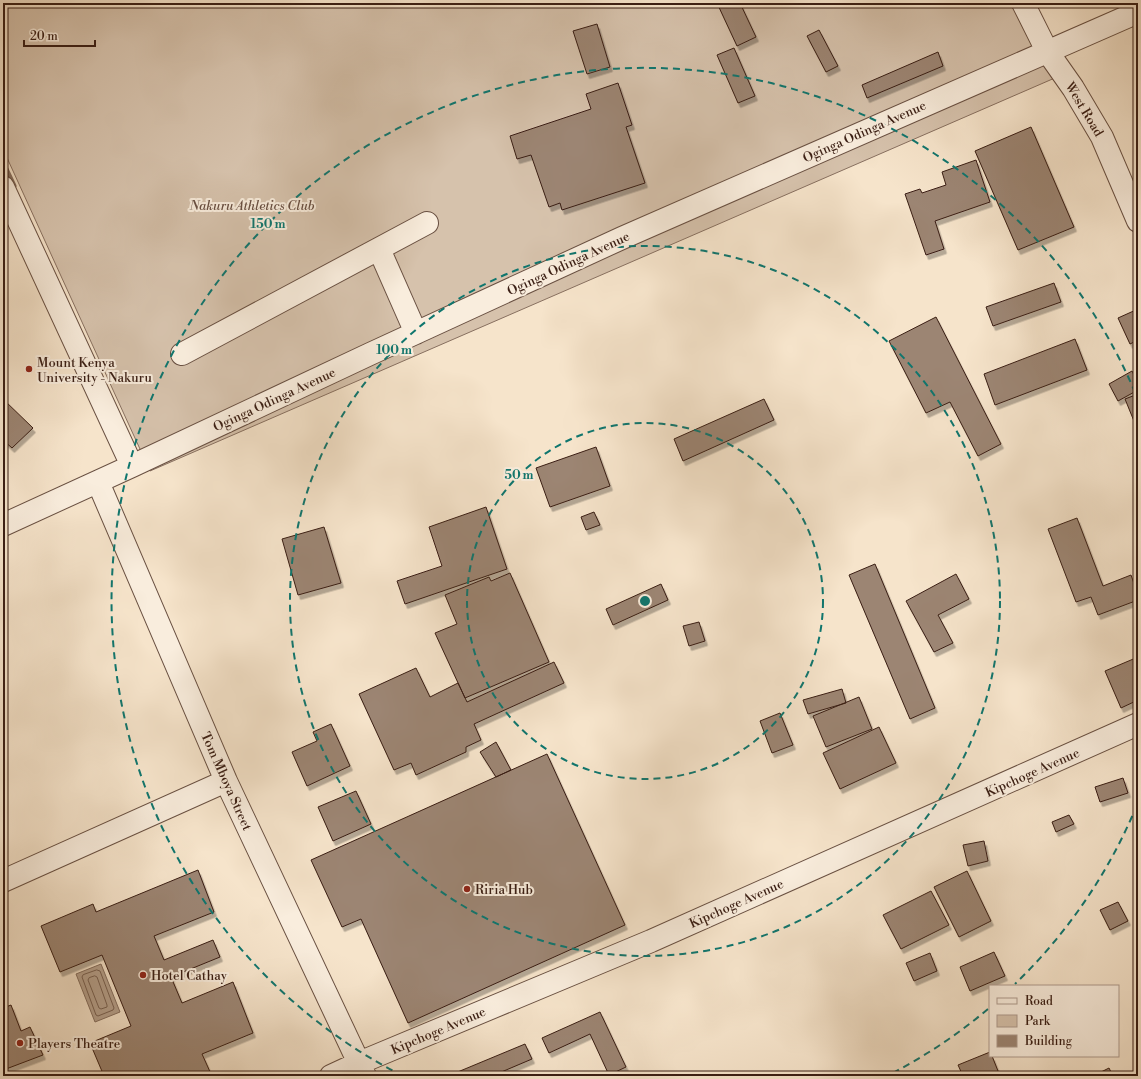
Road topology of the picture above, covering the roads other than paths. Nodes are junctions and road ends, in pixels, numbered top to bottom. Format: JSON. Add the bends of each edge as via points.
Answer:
{"nodes":[{"id":1,"x":1023,"y":3,"type":"edge"},
{"id":2,"x":1138,"y":12,"type":"edge"},
{"id":3,"x":1048,"y":51,"type":"junction"},
{"id":4,"x":3,"y":187,"type":"edge"},
{"id":5,"x":1138,"y":221,"type":"edge"},
{"id":6,"x":427,"y":223,"type":"dead end"},
{"id":7,"x":379,"y":249,"type":"junction"},
{"id":8,"x":416,"y":333,"type":"junction"},
{"id":9,"x":182,"y":354,"type":"dead end"},
{"id":10,"x":132,"y":466,"type":"junction"},
{"id":11,"x":98,"y":482,"type":"junction"},
{"id":12,"x":3,"y":525,"type":"edge"},
{"id":13,"x":1138,"y":724,"type":"edge"},
{"id":14,"x":226,"y":781,"type":"junction"},
{"id":15,"x":3,"y":881,"type":"edge"},
{"id":16,"x":362,"y":1070,"type":"edge"},
{"id":17,"x":331,"y":1076,"type":"edge"}],
"edges":[{"from":1,"to":3,"type":"street","name":"West Road"},
{"from":2,"to":3,"type":"street","name":"Oginga Odinga Avenue"},
{"from":3,"to":5,"type":"street","name":"West Road","via":[[1102,138]]},
{"from":3,"to":8,"type":"street","name":"Oginga Odinga Avenue","via":[[622,238]]},
{"from":4,"to":10,"type":"street"},
{"from":6,"to":7,"type":"street"},
{"from":7,"to":8,"type":"street"},
{"from":7,"to":9,"type":"street"},
{"from":8,"to":10,"type":"street","name":"Oginga Odinga Avenue"},
{"from":10,"to":11,"type":"street","name":"Oginga Odinga Avenue"},
{"from":11,"to":12,"type":"street","name":"Oginga Odinga Avenue"},
{"from":11,"to":14,"type":"street","name":"Tom Mboya Street"},
{"from":13,"to":16,"type":"street","name":"Kipchoge Avenue"},
{"from":14,"to":15,"type":"street"},
{"from":14,"to":16,"type":"street","name":"Tom Mboya Street"},
{"from":16,"to":17,"type":"street","name":"Kipchoge Avenue"}]}
